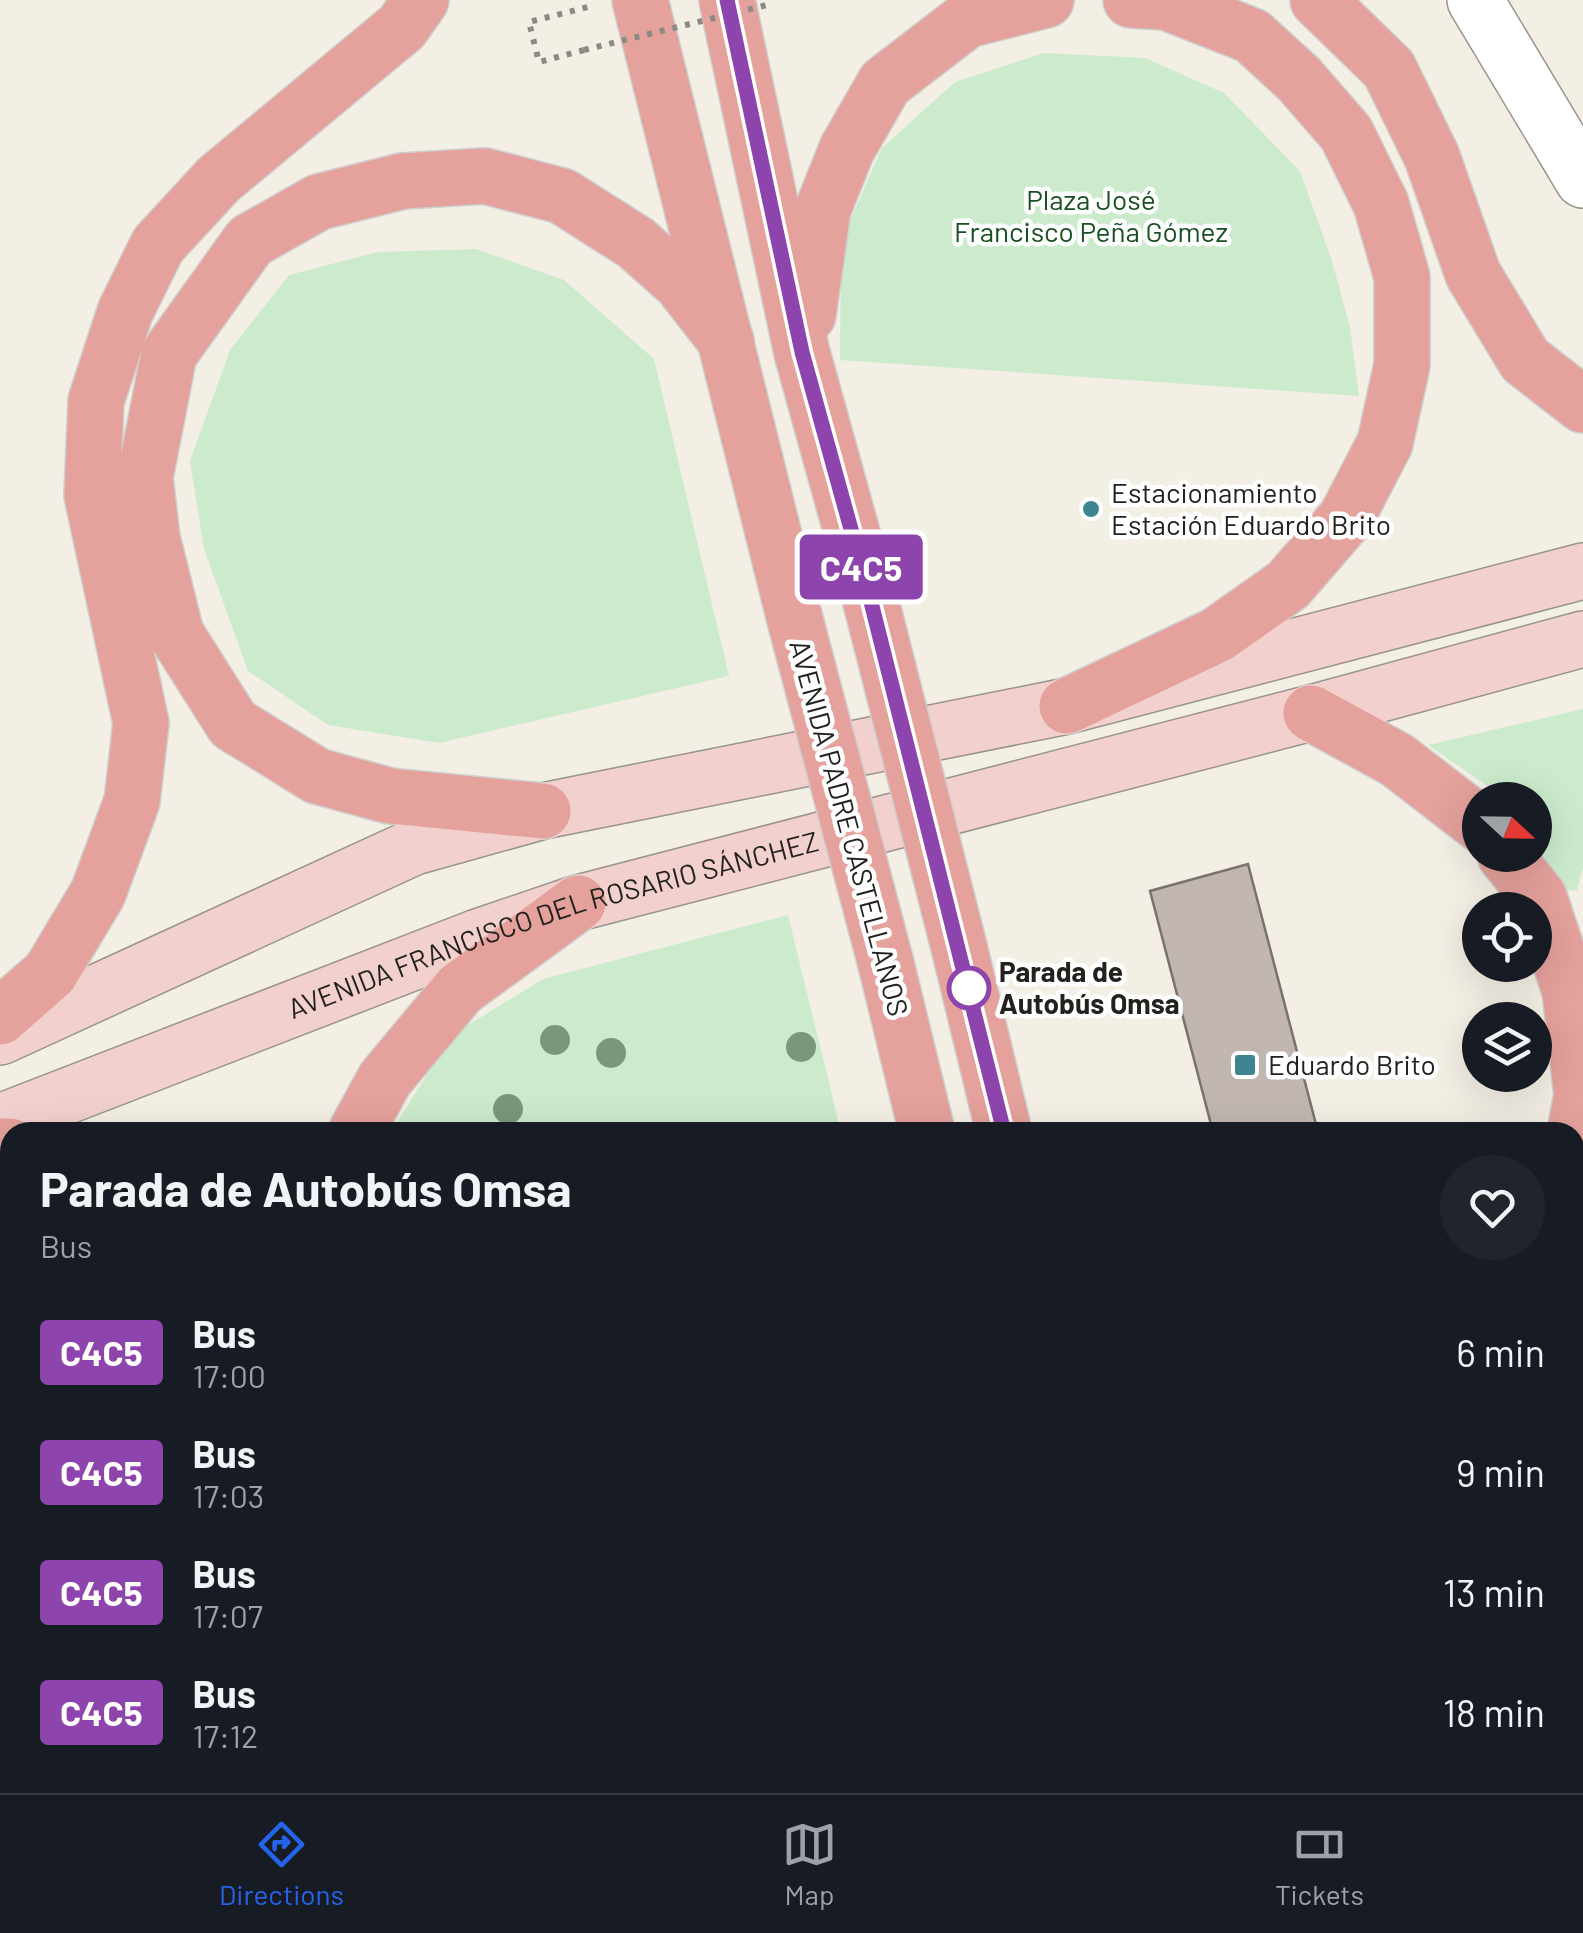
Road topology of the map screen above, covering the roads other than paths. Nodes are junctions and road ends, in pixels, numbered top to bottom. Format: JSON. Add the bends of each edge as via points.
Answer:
{"nodes":[{"id":1,"x":421,"y":0,"type":"edge"},
{"id":2,"x":1046,"y":0,"type":"edge"},
{"id":3,"x":1131,"y":0,"type":"edge"},
{"id":4,"x":1318,"y":0,"type":"edge"},
{"id":5,"x":1476,"y":0,"type":"edge"},
{"id":6,"x":618,"y":2,"type":"edge"},
{"id":7,"x":749,"y":2,"type":"edge"},
{"id":8,"x":1583,"y":180,"type":"edge"},
{"id":9,"x":726,"y":341,"type":"junction"},
{"id":10,"x":802,"y":352,"type":"junction"},
{"id":11,"x":1583,"y":405,"type":"edge"},
{"id":12,"x":1583,"y":571,"type":"edge"},
{"id":13,"x":1583,"y":638,"type":"edge"},
{"id":14,"x":1067,"y":706,"type":"junction"},
{"id":15,"x":1311,"y":713,"type":"junction"},
{"id":16,"x":1462,"y":810,"type":"edge"},
{"id":17,"x":543,"y":811,"type":"junction"},
{"id":18,"x":1519,"y":872,"type":"edge"},
{"id":19,"x":578,"y":903,"type":"junction"},
{"id":20,"x":0,"y":1017,"type":"edge"},
{"id":21,"x":0,"y":1036,"type":"edge"},
{"id":22,"x":0,"y":1122,"type":"edge"},
{"id":23,"x":361,"y":1122,"type":"edge"},
{"id":24,"x":925,"y":1122,"type":"edge"},
{"id":25,"x":1002,"y":1122,"type":"edge"},
{"id":26,"x":1577,"y":1122,"type":"edge"}],
"edges":[{"from":1,"to":20,"type":"main road","via":[[402,27],[218,179],[158,245],[125,312],[96,401],[92,494],[140,723],[132,800],[98,893],[60,957]]},
{"from":2,"to":10,"type":"main road","via":[[968,20],[885,83],[823,209]]},
{"from":3,"to":14,"type":"main road","via":[[1166,2],[1252,36],[1346,133],[1381,204],[1402,277],[1402,365],[1385,443],[1346,518],[1288,585],[1217,635]]},
{"from":4,"to":11,"type":"main road","via":[[1389,69],[1432,157],[1473,274],[1524,360]]},
{"from":5,"to":8,"type":"street"},
{"from":6,"to":9,"type":"main road","name":"AVENIDA PADRE CASTELLANOS"},
{"from":7,"to":10,"type":"main road"},
{"from":9,"to":17,"type":"main road","via":[[680,283],[636,243],[562,196],[485,176],[403,181],[319,202],[250,242],[169,354],[145,477],[152,538],[176,634],[233,724],[318,776],[390,796]]},
{"from":9,"to":24,"type":"main road","name":"AVENIDA PADRE CASTELLANOS","bridge":true},
{"from":10,"to":25,"type":"main road","bridge":true},
{"from":12,"to":14,"type":"main road"},
{"from":13,"to":15,"type":"main road","name":"AVENIDA FRANCISCO DEL ROSARIO SÁNCHEZ"},
{"from":14,"to":17,"type":"main road"},
{"from":15,"to":16,"type":"main road","via":[[1397,760]]},
{"from":15,"to":19,"type":"main road","name":"AVENIDA FRANCISCO DEL ROSARIO SÁNCHEZ"},
{"from":17,"to":21,"type":"main road","via":[[414,847]]},
{"from":18,"to":26,"type":"main road","via":[[1539,897],[1570,991],[1582,1095]]},
{"from":19,"to":22,"type":"main road","name":"AVENIDA FRANCISCO DEL ROSARIO SÁNCHEZ"},
{"from":19,"to":23,"type":"main road","via":[[460,989],[385,1079]]}]}
